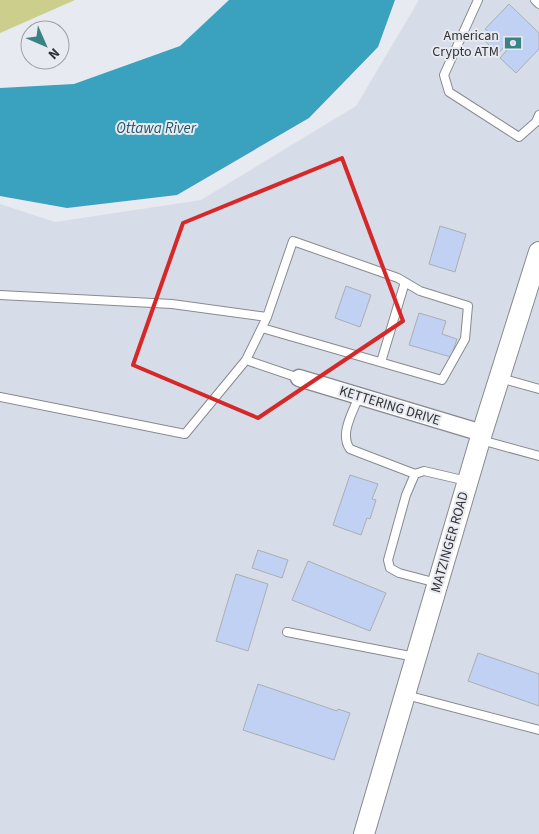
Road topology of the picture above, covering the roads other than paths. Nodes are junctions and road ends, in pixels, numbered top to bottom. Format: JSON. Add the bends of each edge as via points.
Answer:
{"nodes":[{"id":1,"x":478,"y":0,"type":"edge"},
{"id":2,"x":535,"y":0,"type":"edge"},
{"id":3,"x":539,"y":4,"type":"edge"},
{"id":4,"x":539,"y":115,"type":"edge"},
{"id":5,"x":539,"y":252,"type":"edge"},
{"id":6,"x":405,"y":282,"type":"junction"},
{"id":7,"x":534,"y":286,"type":"edge"},
{"id":8,"x":0,"y":295,"type":"edge"},
{"id":9,"x":267,"y":317,"type":"junction"},
{"id":10,"x":262,"y":328,"type":"junction"},
{"id":11,"x":246,"y":360,"type":"junction"},
{"id":12,"x":381,"y":362,"type":"junction"},
{"id":13,"x":299,"y":378,"type":"joint"},
{"id":14,"x":499,"y":378,"type":"junction"},
{"id":15,"x":539,"y":388,"type":"edge"},
{"id":16,"x":359,"y":396,"type":"junction"},
{"id":17,"x":0,"y":397,"type":"edge"},
{"id":18,"x":481,"y":436,"type":"junction"},
{"id":19,"x":539,"y":456,"type":"edge"},
{"id":20,"x":415,"y":474,"type":"junction"},
{"id":21,"x":467,"y":481,"type":"junction"},
{"id":22,"x":437,"y":583,"type":"junction"},
{"id":23,"x":287,"y":632,"type":"dead end"},
{"id":24,"x":415,"y":657,"type":"junction"},
{"id":25,"x":404,"y":695,"type":"junction"},
{"id":26,"x":539,"y":730,"type":"edge"},
{"id":27,"x":364,"y":834,"type":"edge"}],
"edges":[{"from":1,"to":4,"type":"lane","via":[[444,75],[449,92],[518,137],[536,122]]},
{"from":2,"to":3,"type":"lane"},
{"from":5,"to":7,"type":"street","name":"MATZINGER ROAD"},
{"from":6,"to":9,"type":"lane","via":[[293,241]]},
{"from":6,"to":12,"type":"lane"},
{"from":6,"to":12,"type":"lane","via":[[420,291],[468,306],[465,339],[442,380]]},
{"from":7,"to":14,"type":"street","name":"MATZINGER ROAD"},
{"from":8,"to":9,"type":"lane","via":[[172,304]]},
{"from":9,"to":10,"type":"lane"},
{"from":10,"to":11,"type":"lane"},
{"from":10,"to":12,"type":"lane"},
{"from":11,"to":13,"type":"lane"},
{"from":11,"to":17,"type":"lane","via":[[185,434]]},
{"from":13,"to":16,"type":"street","name":"KETTERING DRIVE"},
{"from":14,"to":15,"type":"lane"},
{"from":14,"to":18,"type":"street","name":"MATZINGER ROAD"},
{"from":16,"to":18,"type":"street","name":"KETTERING DRIVE"},
{"from":16,"to":20,"type":"lane","via":[[345,436],[350,449]]},
{"from":18,"to":19,"type":"lane"},
{"from":18,"to":21,"type":"street","name":"MATZINGER ROAD"},
{"from":20,"to":21,"type":"lane","via":[[424,471]]},
{"from":20,"to":22,"type":"lane","via":[[388,560],[390,568],[399,573]]},
{"from":21,"to":22,"type":"street","name":"MATZINGER ROAD"},
{"from":22,"to":24,"type":"street","name":"MATZINGER ROAD"},
{"from":23,"to":24,"type":"lane"},
{"from":24,"to":25,"type":"street","name":"MATZINGER ROAD"},
{"from":25,"to":26,"type":"lane"},
{"from":25,"to":27,"type":"street","name":"MATZINGER ROAD"}]}
